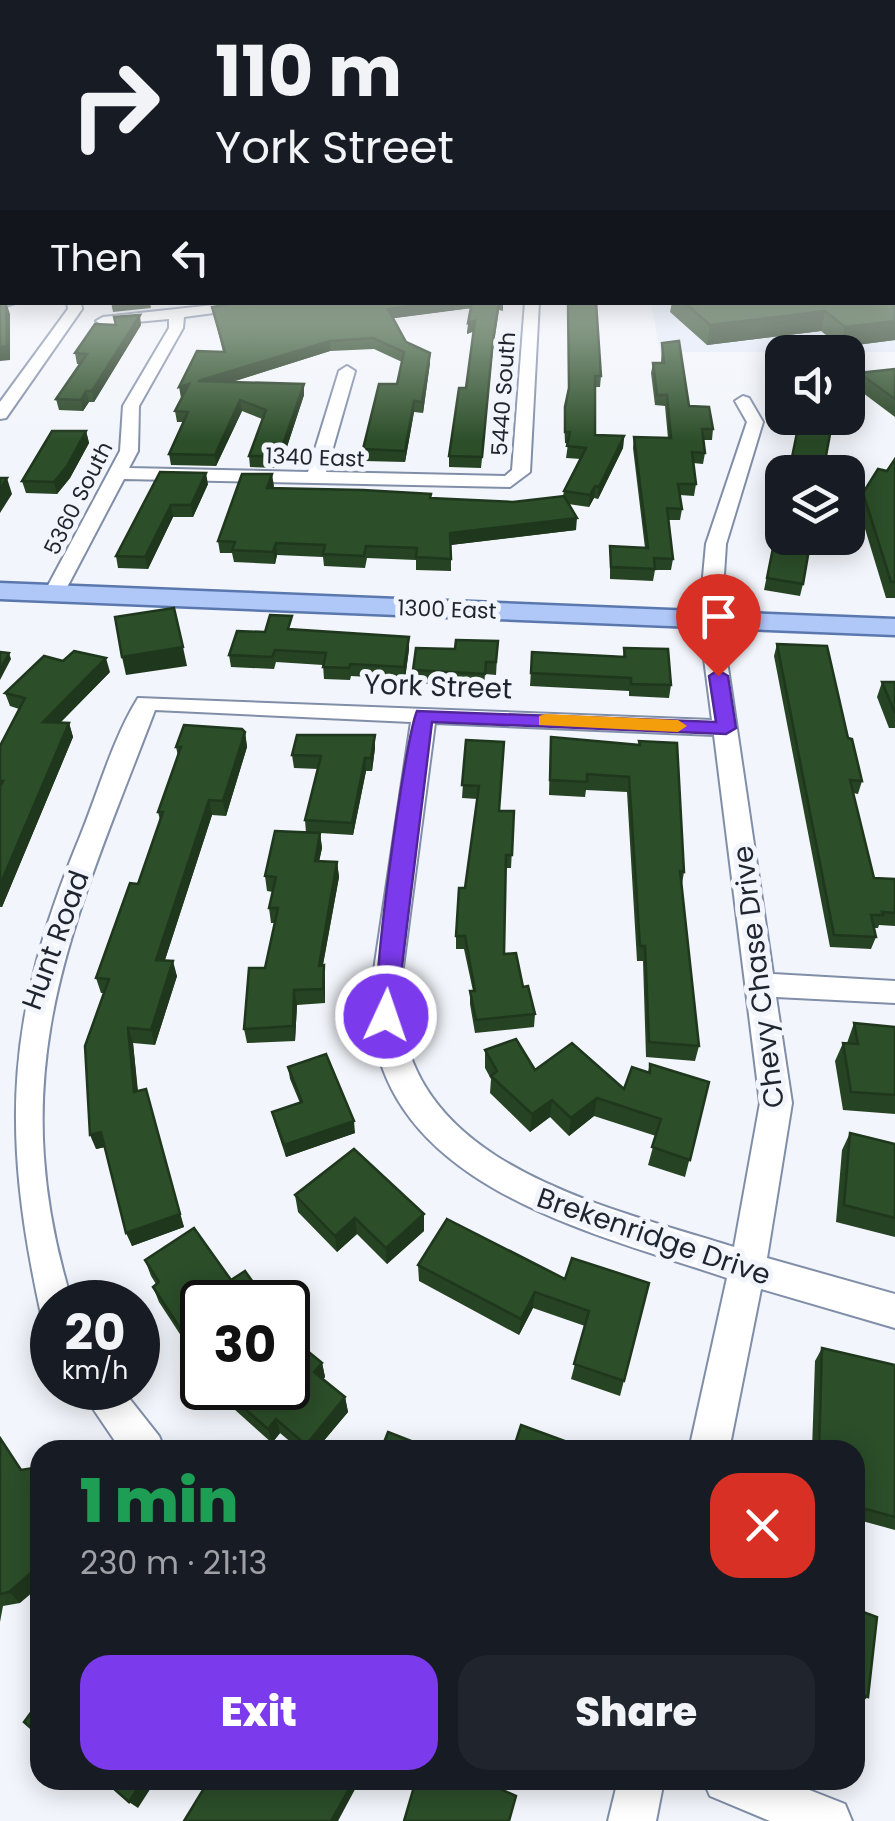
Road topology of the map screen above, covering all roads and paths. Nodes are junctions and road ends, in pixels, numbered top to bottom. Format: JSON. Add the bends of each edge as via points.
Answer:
{"nodes":[{"id":1,"x":74,"y":305,"type":"edge"},
{"id":2,"x":260,"y":305,"type":"edge"},
{"id":3,"x":532,"y":305,"type":"edge"},
{"id":4,"x":177,"y":314,"type":"junction"},
{"id":5,"x":103,"y":322,"type":"edge"},
{"id":6,"x":348,"y":371,"type":"dead end"},
{"id":7,"x":743,"y":401,"type":"dead end"},
{"id":8,"x":0,"y":414,"type":"edge"},
{"id":9,"x":117,"y":473,"type":"junction"},
{"id":10,"x":316,"y":479,"type":"junction"},
{"id":11,"x":510,"y":482,"type":"joint"},
{"id":12,"x":0,"y":591,"type":"edge"},
{"id":13,"x":54,"y":593,"type":"junction"},
{"id":14,"x":710,"y":620,"type":"junction"},
{"id":15,"x":895,"y":628,"type":"edge"},
{"id":16,"x":146,"y":703,"type":"joint"},
{"id":17,"x":424,"y":715,"type":"junction"},
{"id":18,"x":726,"y":728,"type":"junction"},
{"id":19,"x":762,"y":985,"type":"junction"},
{"id":20,"x":895,"y":992,"type":"edge"},
{"id":21,"x":746,"y":1268,"type":"junction"},
{"id":22,"x":46,"y":1280,"type":"edge"},
{"id":23,"x":895,"y":1311,"type":"edge"},
{"id":24,"x":115,"y":1410,"type":"edge"},
{"id":25,"x":137,"y":1440,"type":"edge"},
{"id":26,"x":712,"y":1440,"type":"edge"},
{"id":27,"x":639,"y":1790,"type":"edge"},
{"id":28,"x":751,"y":1790,"type":"edge"},
{"id":29,"x":632,"y":1821,"type":"edge"},
{"id":30,"x":828,"y":1821,"type":"edge"}],
"edges":[{"from":1,"to":8,"type":"street"},
{"from":2,"to":4,"type":"street"},
{"from":3,"to":11,"type":"street","name":"5440 South","via":[[521,472]]},
{"from":4,"to":5,"type":"street"},
{"from":4,"to":9,"type":"street","name":"5360 South","via":[[131,406],[132,442]]},
{"from":6,"to":10,"type":"street"},
{"from":7,"to":14,"type":"street","name":"Chevy Chase Drive","via":[[755,422],[716,544]]},
{"from":9,"to":10,"type":"street","name":"1340 East"},
{"from":9,"to":13,"type":"street","name":"5360 South"},
{"from":10,"to":11,"type":"street","name":"1340 East"},
{"from":12,"to":13,"type":"main road","name":"1300 East"},
{"from":13,"to":14,"type":"main road","name":"1300 East"},
{"from":14,"to":15,"type":"main road","name":"1300 East"},
{"from":14,"to":18,"type":"street","name":"Chevy Chase Drive"},
{"from":16,"to":17,"type":"street","name":"York Street"},
{"from":16,"to":22,"type":"street","name":"Hunt Road","via":[[43,962],[19,1051],[14,1109],[20,1191]]},
{"from":17,"to":18,"type":"street","name":"York Street"},
{"from":17,"to":21,"type":"street","name":"Brekenridge Drive","via":[[386,993],[390,1039],[408,1085],[440,1130],[514,1187]]},
{"from":18,"to":19,"type":"street","name":"Chevy Chase Drive"},
{"from":19,"to":20,"type":"street"},
{"from":19,"to":21,"type":"street","name":"Chevy Chase Drive","via":[[775,1114]]},
{"from":21,"to":23,"type":"street","name":"Brekenridge Drive"},
{"from":21,"to":26,"type":"street","name":"Chevy Chase Drive"},
{"from":24,"to":25,"type":"street"},
{"from":27,"to":29,"type":"street"},
{"from":28,"to":30,"type":"street"}]}
